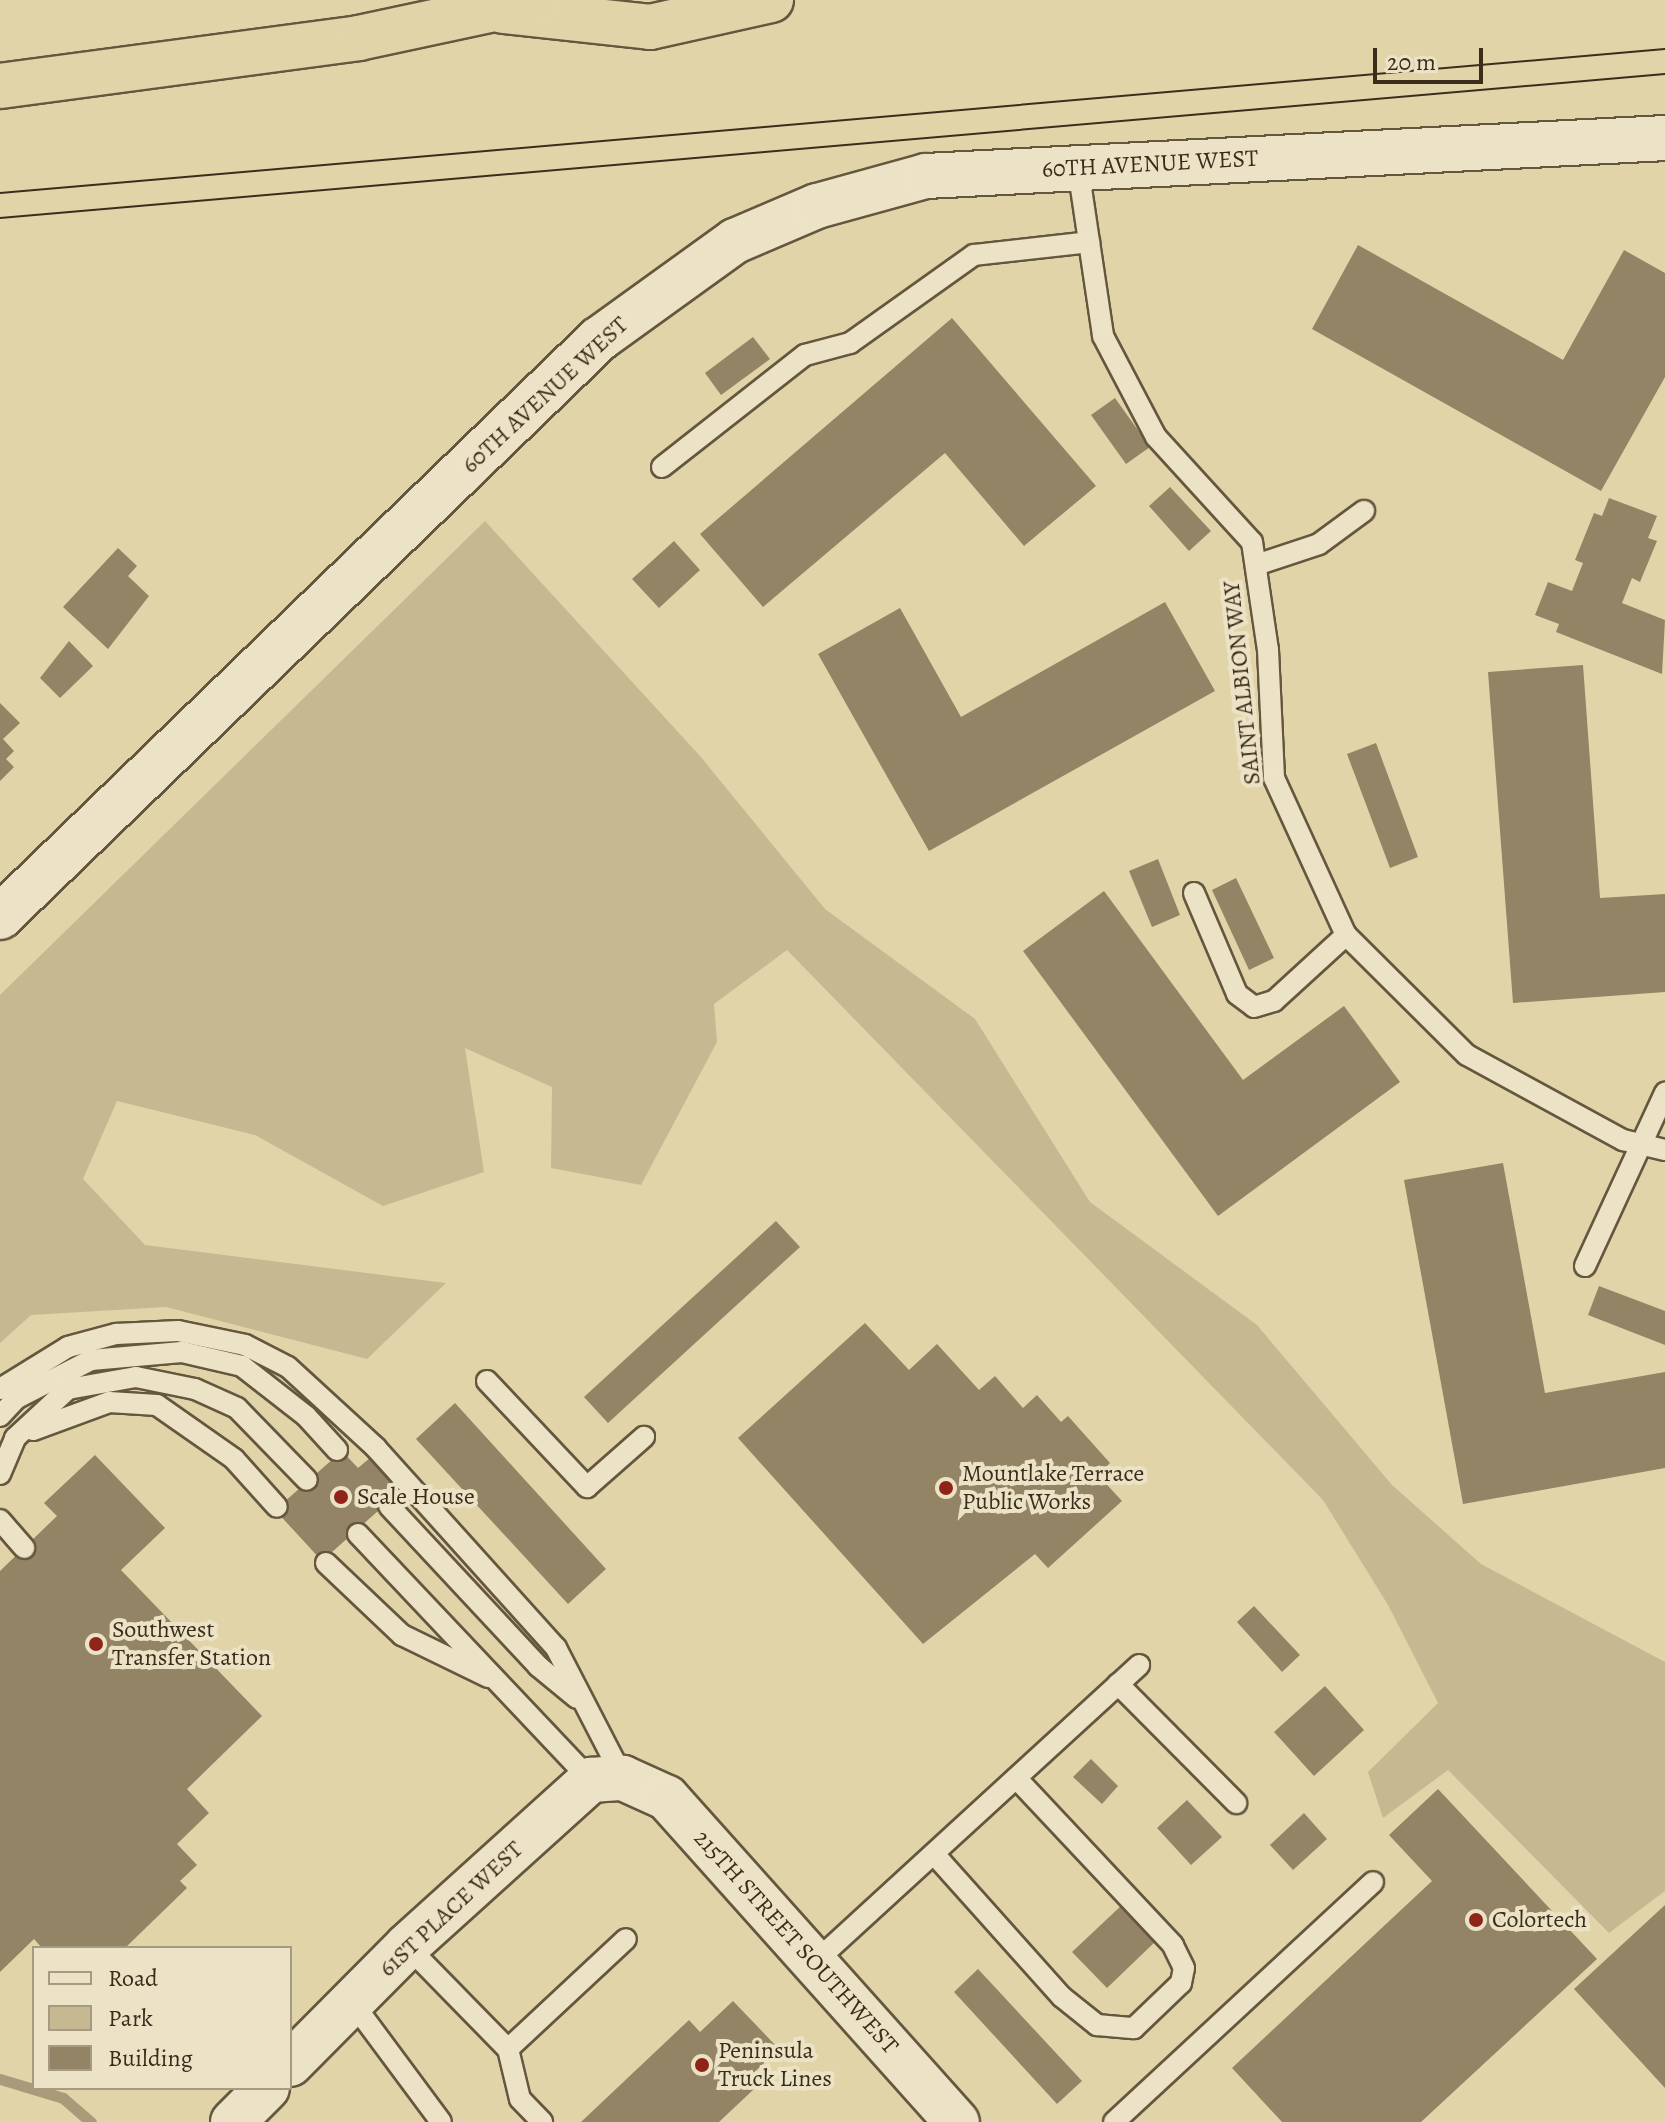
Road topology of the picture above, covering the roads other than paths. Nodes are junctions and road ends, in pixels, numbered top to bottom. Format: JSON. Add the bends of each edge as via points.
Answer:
{"nodes":[{"id":1,"x":771,"y":0,"type":"edge"},
{"id":2,"x":517,"y":5,"type":"edge"},
{"id":3,"x":0,"y":86,"type":"edge"},
{"id":4,"x":1665,"y":138,"type":"edge"},
{"id":5,"x":1078,"y":168,"type":"junction"},
{"id":6,"x":1089,"y":242,"type":"junction"},
{"id":7,"x":662,"y":467,"type":"dead end"},
{"id":8,"x":1364,"y":511,"type":"dead end"},
{"id":9,"x":1252,"y":542,"type":"junction"},
{"id":10,"x":1284,"y":556,"type":"junction"},
{"id":11,"x":1256,"y":565,"type":"junction"},
{"id":12,"x":1194,"y":893,"type":"dead end"},
{"id":13,"x":0,"y":917,"type":"edge"},
{"id":14,"x":1346,"y":935,"type":"junction"},
{"id":15,"x":1665,"y":1093,"type":"edge"},
{"id":16,"x":1639,"y":1144,"type":"junction"},
{"id":17,"x":1665,"y":1150,"type":"edge"},
{"id":18,"x":1585,"y":1266,"type":"dead end"},
{"id":19,"x":487,"y":1381,"type":"dead end"},
{"id":20,"x":0,"y":1389,"type":"edge"},
{"id":21,"x":0,"y":1416,"type":"edge"},
{"id":22,"x":644,"y":1437,"type":"dead end"},
{"id":23,"x":15,"y":1438,"type":"junction"},
{"id":24,"x":337,"y":1450,"type":"dead end"},
{"id":25,"x":0,"y":1474,"type":"edge"},
{"id":26,"x":307,"y":1480,"type":"dead end"},
{"id":27,"x":389,"y":1506,"type":"dead end"},
{"id":28,"x":277,"y":1507,"type":"dead end"},
{"id":29,"x":0,"y":1520,"type":"edge"},
{"id":30,"x":358,"y":1534,"type":"dead end"},
{"id":31,"x":24,"y":1548,"type":"dead end"},
{"id":32,"x":326,"y":1563,"type":"dead end"},
{"id":33,"x":1139,"y":1665,"type":"dead end"},
{"id":34,"x":495,"y":1680,"type":"junction"},
{"id":35,"x":1118,"y":1684,"type":"junction"},
{"id":36,"x":587,"y":1706,"type":"junction"},
{"id":37,"x":1016,"y":1778,"type":"junction"},
{"id":38,"x":607,"y":1779,"type":"junction"},
{"id":39,"x":1236,"y":1803,"type":"dead end"},
{"id":40,"x":934,"y":1854,"type":"junction"},
{"id":41,"x":1373,"y":1882,"type":"dead end"},
{"id":42,"x":626,"y":1939,"type":"dead end"},
{"id":43,"x":407,"y":1946,"type":"junction"},
{"id":44,"x":814,"y":1963,"type":"junction"},
{"id":45,"x":352,"y":2002,"type":"junction"},
{"id":46,"x":508,"y":2049,"type":"junction"},
{"id":47,"x":292,"y":2062,"type":"edge"},
{"id":48,"x":441,"y":2122,"type":"edge"},
{"id":49,"x":542,"y":2122,"type":"edge"},
{"id":50,"x":957,"y":2122,"type":"edge"},
{"id":51,"x":1114,"y":2122,"type":"edge"}],
"edges":[{"from":1,"to":2,"type":"highway","via":[[650,27]]},
{"from":2,"to":3,"type":"highway","via":[[359,38]]},
{"from":4,"to":5,"type":"street","name":"60TH AVENUE WEST"},
{"from":5,"to":6,"type":"lane"},
{"from":5,"to":13,"type":"street","name":"60TH AVENUE WEST","via":[[926,176],[817,206],[735,241],[599,339]]},
{"from":6,"to":7,"type":"lane","via":[[974,255],[850,343],[805,355]]},
{"from":6,"to":9,"type":"lane","via":[[1103,336],[1156,437]]},
{"from":8,"to":10,"type":"lane","via":[[1319,544]]},
{"from":9,"to":10,"type":"lane"},
{"from":9,"to":11,"type":"lane","name":"SAINT ALBION WAY"},
{"from":10,"to":11,"type":"lane"},
{"from":11,"to":14,"type":"lane","name":"SAINT ALBION WAY","via":[[1268,650],[1274,778]]},
{"from":12,"to":14,"type":"lane","via":[[1237,994],[1254,1007],[1274,1001]]},
{"from":14,"to":16,"type":"lane","name":"SAINT ALBION WAY","via":[[1467,1055]]},
{"from":15,"to":16,"type":"lane"},
{"from":16,"to":17,"type":"lane","name":"SAINT ALBION WAY"},
{"from":16,"to":18,"type":"lane"},
{"from":19,"to":22,"type":"lane","via":[[587,1487]]},
{"from":20,"to":36,"type":"lane","via":[[68,1347],[116,1334],[178,1331],[245,1345],[288,1367],[376,1448],[546,1636]]},
{"from":21,"to":24,"type":"lane","via":[[17,1398],[91,1360],[182,1352],[242,1366]]},
{"from":23,"to":25,"type":"lane"},
{"from":23,"to":26,"type":"lane","via":[[68,1389],[136,1377],[195,1389],[237,1408]]},
{"from":23,"to":28,"type":"lane","via":[[109,1402],[157,1405],[234,1459]]},
{"from":27,"to":36,"type":"lane","via":[[538,1666]]},
{"from":29,"to":31,"type":"lane"},
{"from":30,"to":34,"type":"lane"},
{"from":32,"to":34,"type":"lane","via":[[402,1635]]},
{"from":33,"to":35,"type":"lane"},
{"from":34,"to":38,"type":"lane"},
{"from":35,"to":37,"type":"lane"},
{"from":35,"to":39,"type":"lane"},
{"from":36,"to":38,"type":"lane"},
{"from":37,"to":40,"type":"lane"},
{"from":37,"to":40,"type":"lane","via":[[1179,1957],[1181,1983],[1134,2028],[1097,2025],[1062,1997]]},
{"from":38,"to":43,"type":"street","name":"61ST PLACE WEST"},
{"from":38,"to":44,"type":"street","name":"215TH STREET SOUTHWEST","via":[[667,1798]]},
{"from":40,"to":44,"type":"lane"},
{"from":41,"to":51,"type":"lane"},
{"from":42,"to":46,"type":"lane"},
{"from":43,"to":45,"type":"street","name":"61ST PLACE WEST"},
{"from":43,"to":46,"type":"lane"},
{"from":44,"to":50,"type":"street","name":"215TH STREET SOUTHWEST"},
{"from":45,"to":47,"type":"street","name":"61ST PLACE WEST"},
{"from":45,"to":48,"type":"lane"},
{"from":46,"to":49,"type":"lane","via":[[520,2099]]}]}
